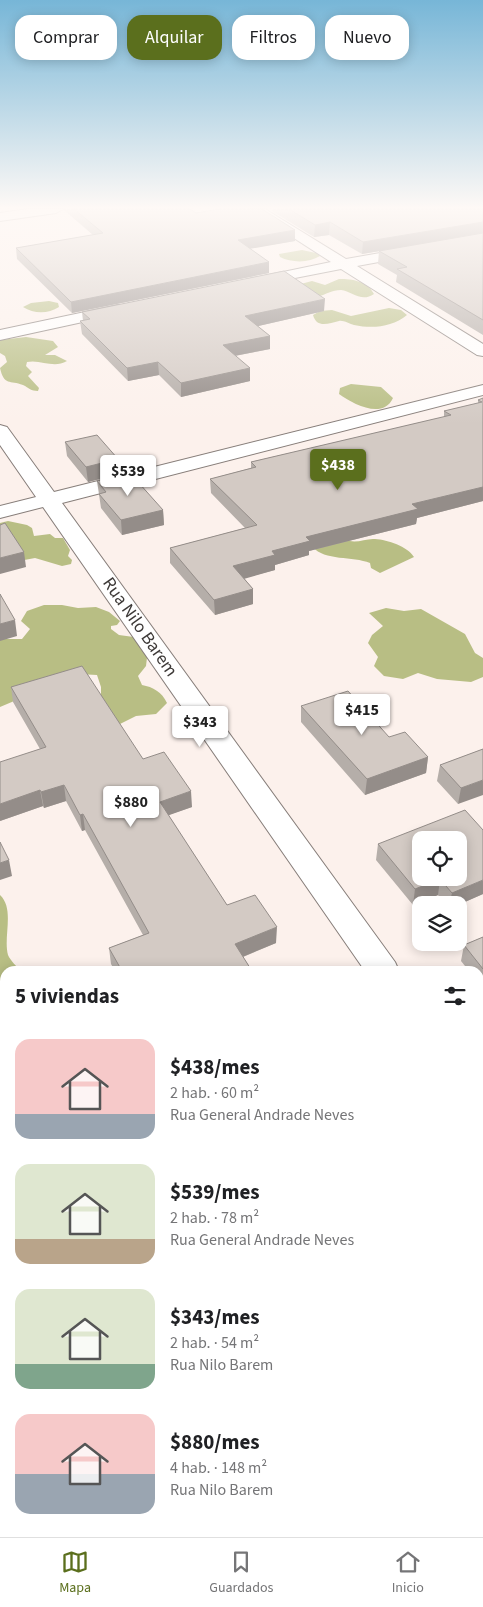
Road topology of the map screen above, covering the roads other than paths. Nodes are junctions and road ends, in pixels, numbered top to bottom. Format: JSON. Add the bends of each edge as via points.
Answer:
{"nodes":[{"id":1,"x":260,"y":281,"type":"edge"},
{"id":2,"x":369,"y":281,"type":"edge"},
{"id":3,"x":244,"y":284,"type":"edge"},
{"id":4,"x":137,"y":306,"type":"edge"},
{"id":5,"x":0,"y":335,"type":"edge"},
{"id":6,"x":483,"y":351,"type":"edge"},
{"id":7,"x":483,"y":390,"type":"edge"},
{"id":8,"x":0,"y":431,"type":"edge"},
{"id":9,"x":50,"y":500,"type":"junction"},
{"id":10,"x":0,"y":512,"type":"edge"},
{"id":11,"x":379,"y":966,"type":"edge"}],
"edges":[{"from":1,"to":3,"type":"street"},
{"from":2,"to":6,"type":"street"},
{"from":4,"to":5,"type":"street"},
{"from":7,"to":9,"type":"street"},
{"from":8,"to":9,"type":"street","name":"Rua Nilo Barem"},
{"from":9,"to":10,"type":"street"},
{"from":9,"to":11,"type":"street","name":"Rua Nilo Barem"}]}
